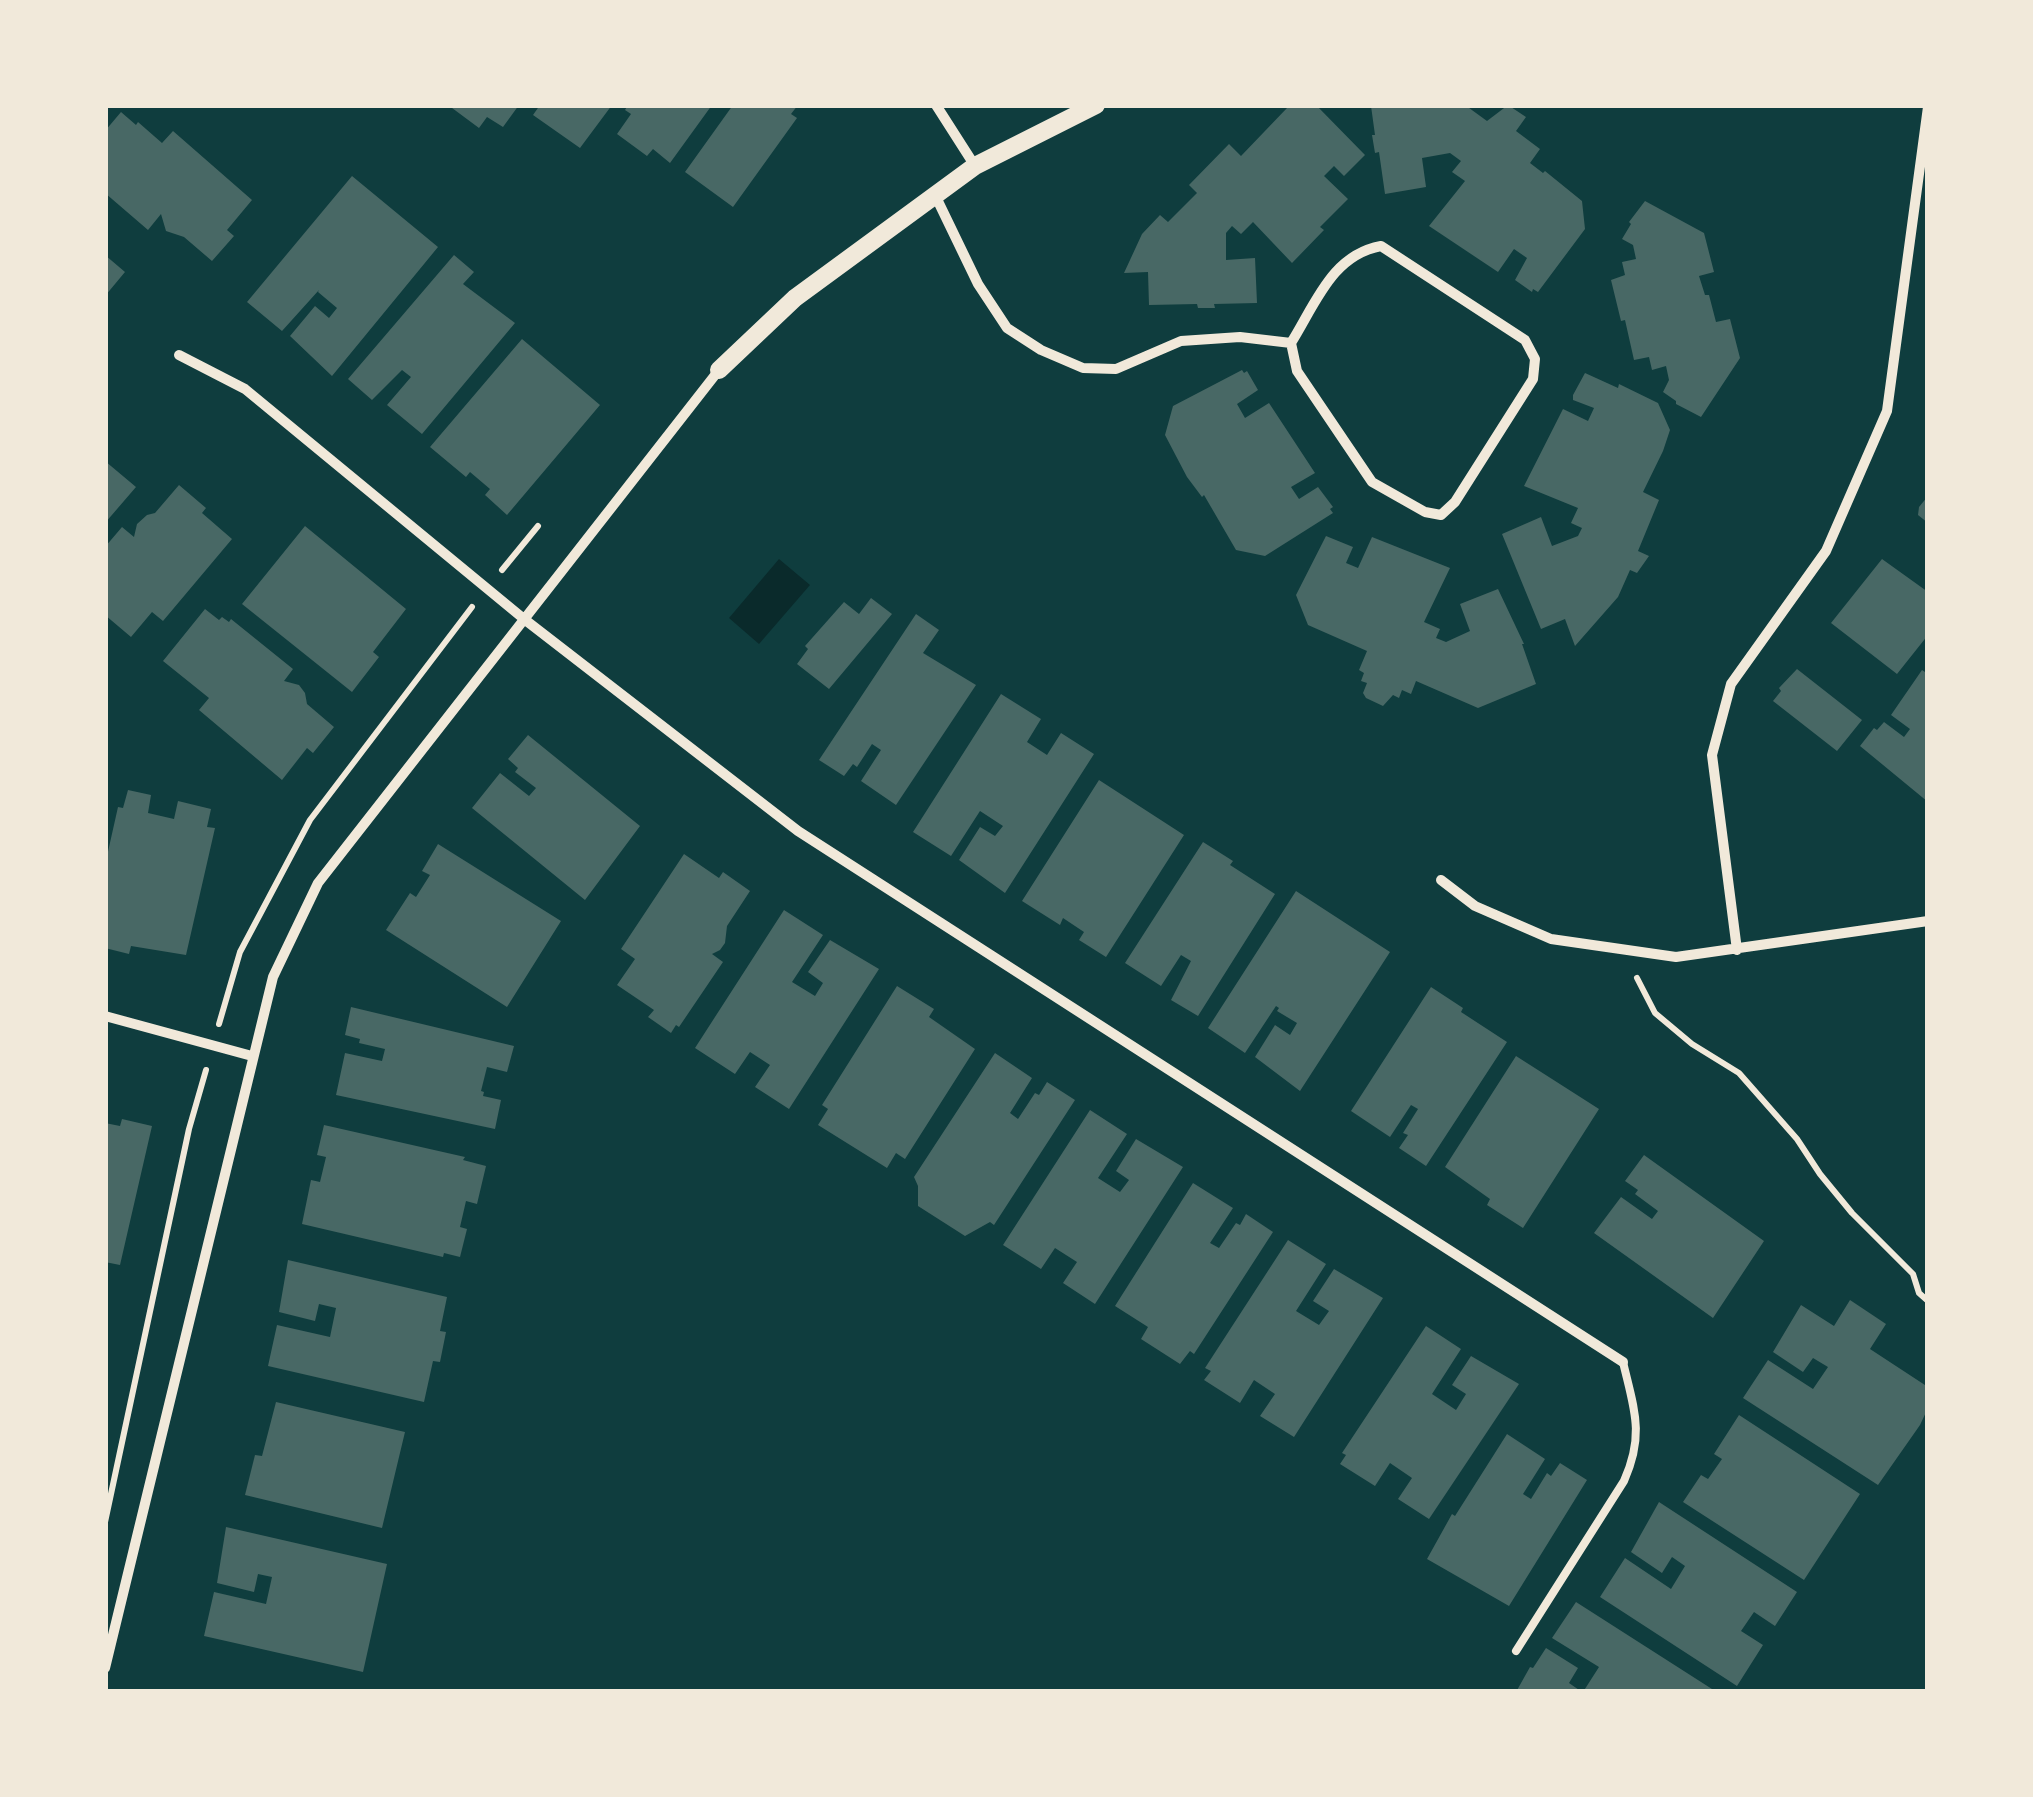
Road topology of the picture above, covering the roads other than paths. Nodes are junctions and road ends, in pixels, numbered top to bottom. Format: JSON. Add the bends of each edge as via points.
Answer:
{"nodes":[{"id":1,"x":936,"y":105,"type":"edge"},
{"id":2,"x":1096,"y":105,"type":"edge"},
{"id":3,"x":1928,"y":107,"type":"edge"},
{"id":4,"x":975,"y":166,"type":"junction"},
{"id":5,"x":935,"y":195,"type":"junction"},
{"id":6,"x":1291,"y":343,"type":"junction"},
{"id":7,"x":180,"y":356,"type":"dead end"},
{"id":8,"x":719,"y":370,"type":"joint"},
{"id":9,"x":524,"y":619,"type":"junction"},
{"id":10,"x":1442,"y":880,"type":"dead end"},
{"id":11,"x":1928,"y":921,"type":"edge"},
{"id":12,"x":1737,"y":950,"type":"junction"},
{"id":13,"x":105,"y":1016,"type":"edge"},
{"id":14,"x":252,"y":1056,"type":"junction"},
{"id":15,"x":1622,"y":1362,"type":"joint"},
{"id":16,"x":1516,"y":1650,"type":"dead end"},
{"id":17,"x":105,"y":1668,"type":"edge"}],
"edges":[{"from":1,"to":4,"type":"street"},
{"from":2,"to":4,"type":"street"},
{"from":3,"to":12,"type":"street","via":[[1887,410],[1826,550],[1732,684],[1712,755]]},
{"from":4,"to":5,"type":"street"},
{"from":5,"to":6,"type":"street","via":[[1007,328],[1083,368],[1116,370],[1181,341],[1240,337]]},
{"from":5,"to":8,"type":"street","via":[[796,298]]},
{"from":6,"to":6,"type":"street","via":[[1297,371],[1372,482],[1441,515],[1533,379],[1536,359],[1526,340],[1381,246],[1340,263]]},
{"from":7,"to":9,"type":"street","via":[[245,390]]},
{"from":8,"to":9,"type":"street"},
{"from":9,"to":14,"type":"street","via":[[318,883],[273,978]]},
{"from":9,"to":15,"type":"street","via":[[798,831]]},
{"from":10,"to":12,"type":"street","via":[[1476,906],[1550,939],[1676,957]]},
{"from":11,"to":12,"type":"street"},
{"from":13,"to":14,"type":"street"},
{"from":14,"to":17,"type":"street"},
{"from":15,"to":16,"type":"lane","via":[[1639,1430],[1635,1458]]}]}
